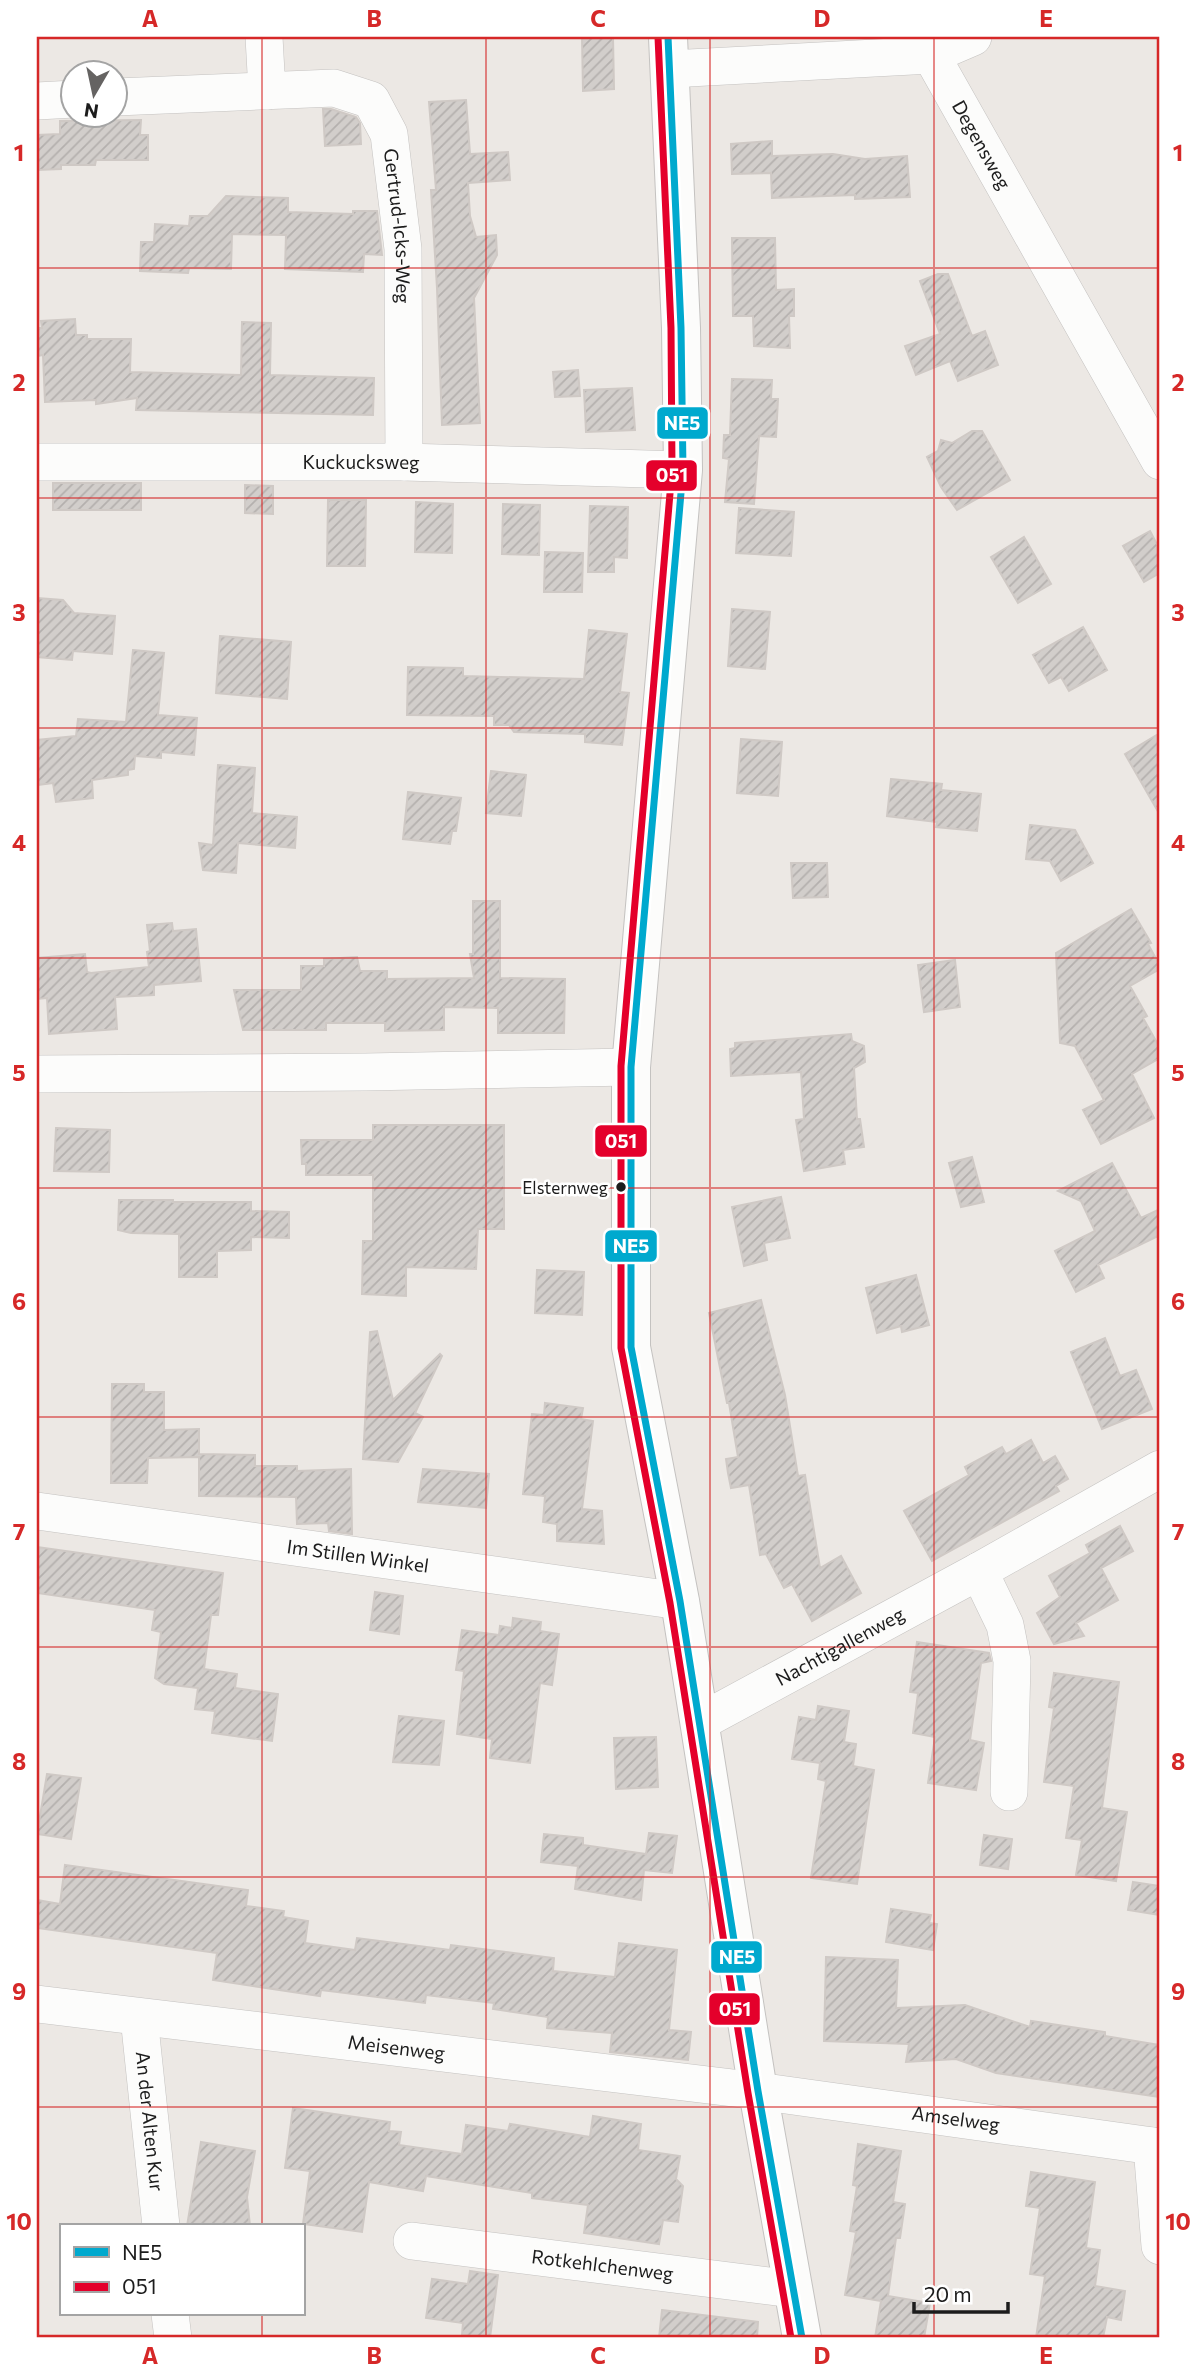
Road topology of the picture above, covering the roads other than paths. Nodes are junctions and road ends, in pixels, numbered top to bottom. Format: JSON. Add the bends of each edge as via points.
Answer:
{"nodes":[{"id":1,"x":264,"y":37,"type":"edge"},
{"id":2,"x":973,"y":37,"type":"edge"},
{"id":3,"x":669,"y":53,"type":"edge"},
{"id":4,"x":931,"y":55,"type":"junction"},
{"id":5,"x":267,"y":91,"type":"junction"},
{"id":6,"x":130,"y":96,"type":"edge"},
{"id":7,"x":60,"y":100,"type":"edge"},
{"id":8,"x":37,"y":101,"type":"edge"},
{"id":9,"x":1160,"y":461,"type":"edge"},
{"id":10,"x":37,"y":462,"type":"edge"},
{"id":11,"x":404,"y":463,"type":"junction"},
{"id":12,"x":683,"y":470,"type":"junction"},
{"id":13,"x":631,"y":1067,"type":"junction"},
{"id":14,"x":37,"y":1074,"type":"edge"},
{"id":15,"x":1160,"y":1469,"type":"edge"},
{"id":16,"x":37,"y":1511,"type":"edge"},
{"id":17,"x":979,"y":1571,"type":"junction"},
{"id":18,"x":680,"y":1601,"type":"junction"},
{"id":19,"x":700,"y":1722,"type":"junction"},
{"id":20,"x":1009,"y":1792,"type":"dead end"},
{"id":21,"x":37,"y":2004,"type":"edge"},
{"id":22,"x":139,"y":2017,"type":"junction"},
{"id":23,"x":758,"y":2091,"type":"junction"},
{"id":24,"x":1156,"y":2147,"type":"edge"},
{"id":25,"x":161,"y":2224,"type":"edge"},
{"id":26,"x":412,"y":2241,"type":"dead end"},
{"id":27,"x":1160,"y":2246,"type":"edge"},
{"id":28,"x":793,"y":2289,"type":"junction"},
{"id":29,"x":170,"y":2316,"type":"edge"},
{"id":30,"x":173,"y":2338,"type":"edge"},
{"id":31,"x":802,"y":2338,"type":"edge"}],
"edges":[{"from":1,"to":5,"type":"street"},
{"from":2,"to":4,"type":"street"},
{"from":3,"to":4,"type":"street"},
{"from":3,"to":12,"type":"street"},
{"from":4,"to":9,"type":"street","name":"Degensweg"},
{"from":5,"to":6,"type":"street","name":"Gertrud-Icks-Weg"},
{"from":5,"to":11,"type":"street","name":"Gertrud-Icks-Weg","via":[[334,88],[371,100],[389,134],[403,249]]},
{"from":7,"to":8,"type":"street"},
{"from":10,"to":11,"type":"street","name":"Kuckucksweg"},
{"from":11,"to":12,"type":"street","name":"Kuckucksweg"},
{"from":12,"to":13,"type":"street"},
{"from":13,"to":14,"type":"street"},
{"from":13,"to":18,"type":"street","via":[[631,1347]]},
{"from":15,"to":17,"type":"street","name":"Nachtigallenweg"},
{"from":16,"to":18,"type":"street","name":"Im Stillen Winkel"},
{"from":17,"to":19,"type":"street","name":"Nachtigallenweg"},
{"from":17,"to":20,"type":"street","via":[[1005,1625],[1012,1661]]},
{"from":18,"to":19,"type":"street"},
{"from":19,"to":23,"type":"street"},
{"from":21,"to":22,"type":"street","name":"Meisenweg"},
{"from":22,"to":23,"type":"street","name":"Meisenweg"},
{"from":22,"to":25,"type":"street","name":"An der Alten Kur"},
{"from":23,"to":24,"type":"street","name":"Amselweg"},
{"from":23,"to":28,"type":"street"},
{"from":24,"to":27,"type":"street","name":"Amselweg"},
{"from":26,"to":28,"type":"street","name":"Rotkehlchenweg"},
{"from":28,"to":31,"type":"street"},
{"from":29,"to":30,"type":"street"}]}
